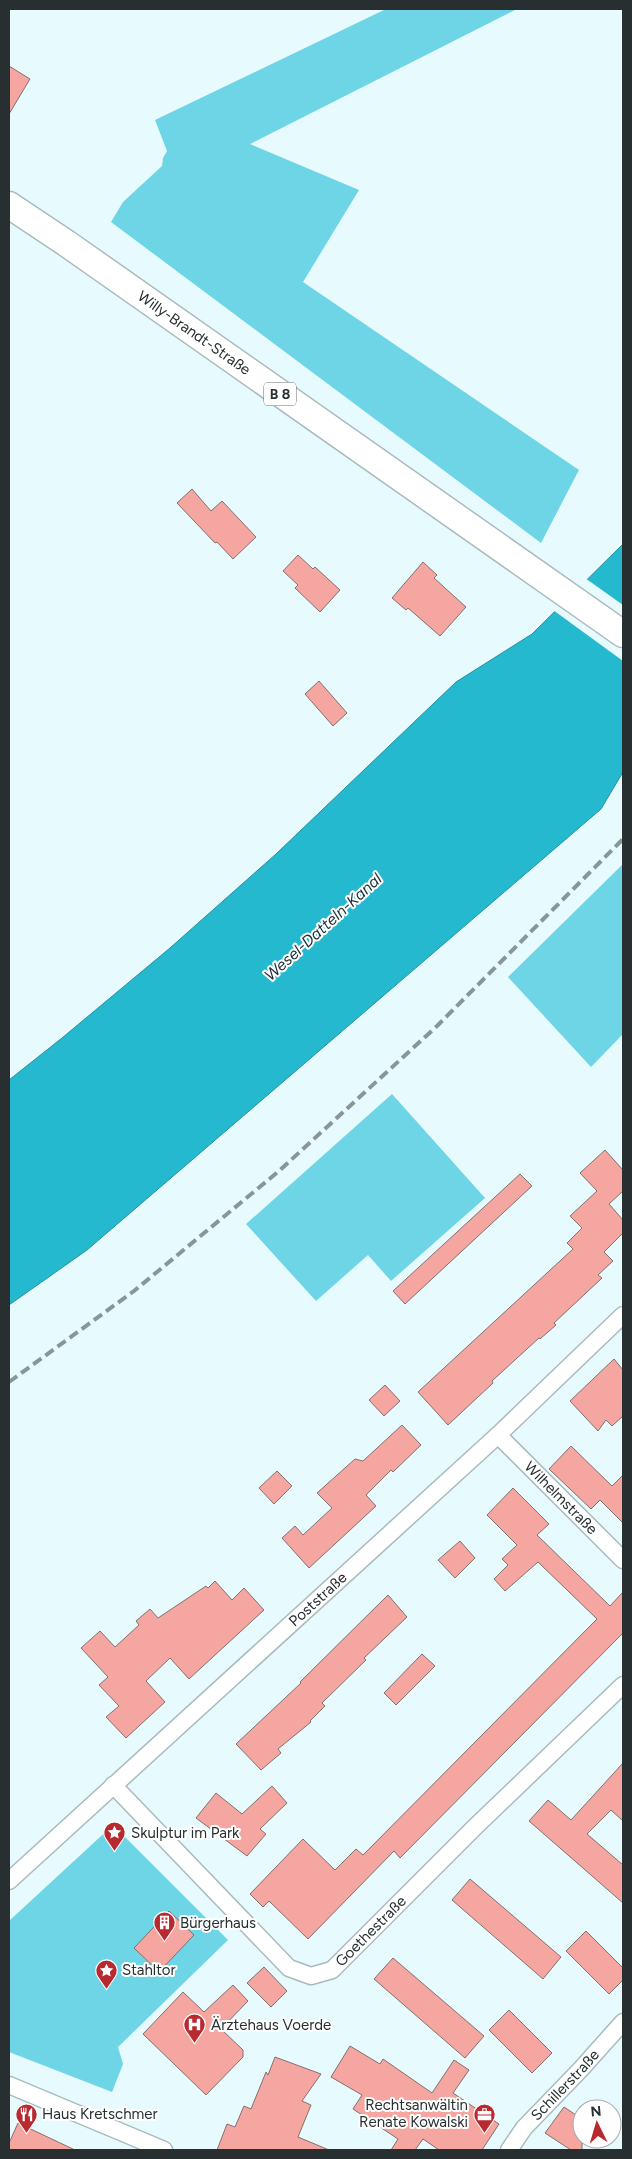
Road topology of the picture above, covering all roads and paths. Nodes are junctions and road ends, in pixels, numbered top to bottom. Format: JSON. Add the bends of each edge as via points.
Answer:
{"nodes":[{"id":1,"x":9,"y":205,"type":"edge"},
{"id":2,"x":623,"y":634,"type":"edge"},
{"id":3,"x":623,"y":1315,"type":"edge"},
{"id":4,"x":498,"y":1435,"type":"junction"},
{"id":5,"x":623,"y":1560,"type":"edge"},
{"id":6,"x":623,"y":1685,"type":"edge"},
{"id":7,"x":113,"y":1785,"type":"junction"},
{"id":8,"x":9,"y":1881,"type":"edge"},
{"id":9,"x":623,"y":2022,"type":"edge"},
{"id":10,"x":9,"y":2085,"type":"edge"},
{"id":11,"x":164,"y":2150,"type":"edge"},
{"id":12,"x":509,"y":2150,"type":"edge"}],
"edges":[{"from":1,"to":2,"type":"main road","name":"Willy-Brandt-Straße","number":"B 8"},
{"from":3,"to":4,"type":"street","name":"Poststraße"},
{"from":4,"to":5,"type":"street","name":"Wilhelmstraße"},
{"from":4,"to":7,"type":"street","name":"Poststraße"},
{"from":6,"to":7,"type":"street","name":"Goethestraße","via":[[332,1970],[311,1976],[289,1968]]},
{"from":7,"to":8,"type":"street","name":"Poststraße"},
{"from":9,"to":12,"type":"street","name":"Schillerstraße","via":[[524,2128]]},
{"from":10,"to":11,"type":"street"}]}
